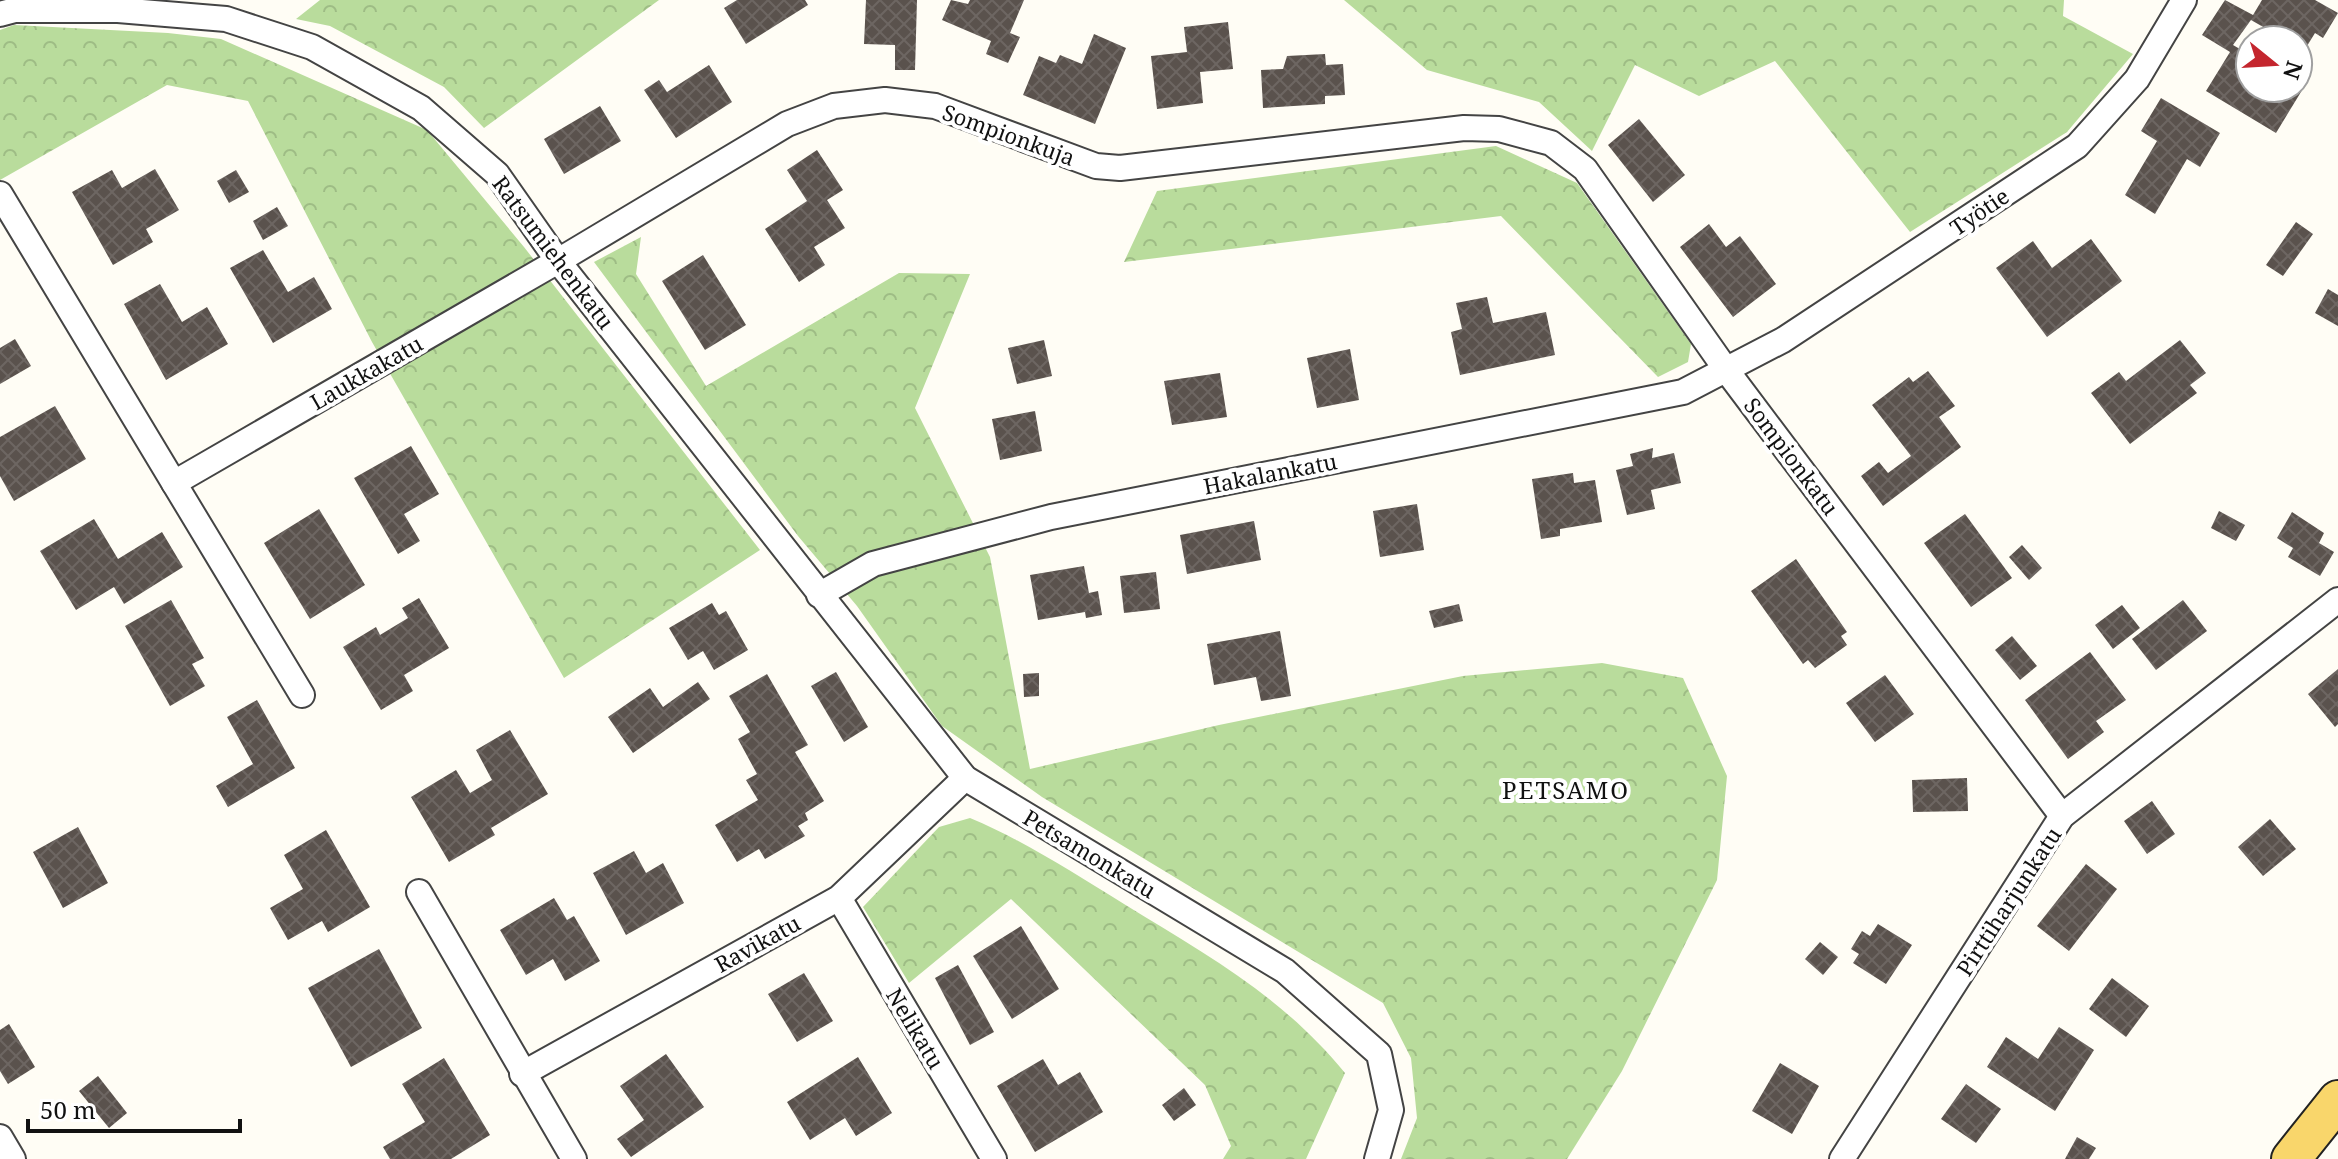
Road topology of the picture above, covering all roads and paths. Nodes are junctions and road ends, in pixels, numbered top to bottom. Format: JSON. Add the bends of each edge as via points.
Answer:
{"nodes":[{"id":1,"x":2184,"y":0,"type":"edge"},
{"id":2,"x":0,"y":14,"type":"edge"},
{"id":3,"x":1499,"y":129,"type":"joint"},
{"id":4,"x":0,"y":194,"type":"edge"},
{"id":5,"x":558,"y":261,"type":"junction"},
{"id":6,"x":1727,"y":371,"type":"junction"},
{"id":7,"x":174,"y":483,"type":"junction"},
{"id":8,"x":770,"y":529,"type":"joint"},
{"id":9,"x":819,"y":595,"type":"junction"},
{"id":10,"x":2338,"y":600,"type":"edge"},
{"id":11,"x":302,"y":695,"type":"dead end"},
{"id":12,"x":965,"y":778,"type":"junction"},
{"id":13,"x":2062,"y":816,"type":"junction"},
{"id":14,"x":419,"y":892,"type":"dead end"},
{"id":15,"x":839,"y":898,"type":"junction"},
{"id":16,"x":522,"y":1074,"type":"junction"},
{"id":17,"x":2338,"y":1100,"type":"edge"},
{"id":18,"x":0,"y":1137,"type":"edge"},
{"id":19,"x":13,"y":1159,"type":"edge"},
{"id":20,"x":574,"y":1159,"type":"edge"},
{"id":21,"x":994,"y":1159,"type":"edge"},
{"id":22,"x":1377,"y":1159,"type":"edge"},
{"id":23,"x":1842,"y":1159,"type":"edge"},
{"id":24,"x":2291,"y":1159,"type":"edge"}],
"edges":[{"from":1,"to":6,"type":"street","name":"Työtie","via":[[2137,79],[2077,146],[1783,340]]},
{"from":2,"to":5,"type":"street","name":"Ratsumiehenkatu","via":[[118,10],[226,19],[312,47],[421,108],[497,174]]},
{"from":3,"to":5,"type":"street","name":"Sompionkuja","via":[[1464,128],[1120,168],[1096,166],[935,106],[885,100],[834,106],[787,124]]},
{"from":3,"to":6,"type":"street","name":"Sompionkatu","via":[[1551,143],[1585,169]]},
{"from":4,"to":7,"type":"street"},
{"from":5,"to":7,"type":"street","name":"Laukkakatu"},
{"from":5,"to":8,"type":"street","name":"Ratsumiehenkatu"},
{"from":6,"to":9,"type":"street","name":"Hakalankatu","via":[[1683,392],[1051,517],[873,564]]},
{"from":6,"to":13,"type":"street","name":"Sompionkatu"},
{"from":7,"to":11,"type":"street"},
{"from":8,"to":9,"type":"street","name":"Petsamonkatu"},
{"from":9,"to":12,"type":"street","name":"Petsamonkatu"},
{"from":10,"to":13,"type":"street","name":"Pirttiharjunkatu"},
{"from":12,"to":15,"type":"street","name":"Ravikatu"},
{"from":12,"to":22,"type":"street","name":"Petsamonkatu","via":[[1285,971],[1379,1054],[1391,1110]]},
{"from":13,"to":23,"type":"street","name":"Pirttiharjunkatu"},
{"from":14,"to":16,"type":"street"},
{"from":15,"to":16,"type":"street","name":"Ravikatu"},
{"from":15,"to":21,"type":"street","name":"Nelikatu"},
{"from":16,"to":20,"type":"street"},
{"from":17,"to":24,"type":"main road"},
{"from":18,"to":19,"type":"street"}]}
